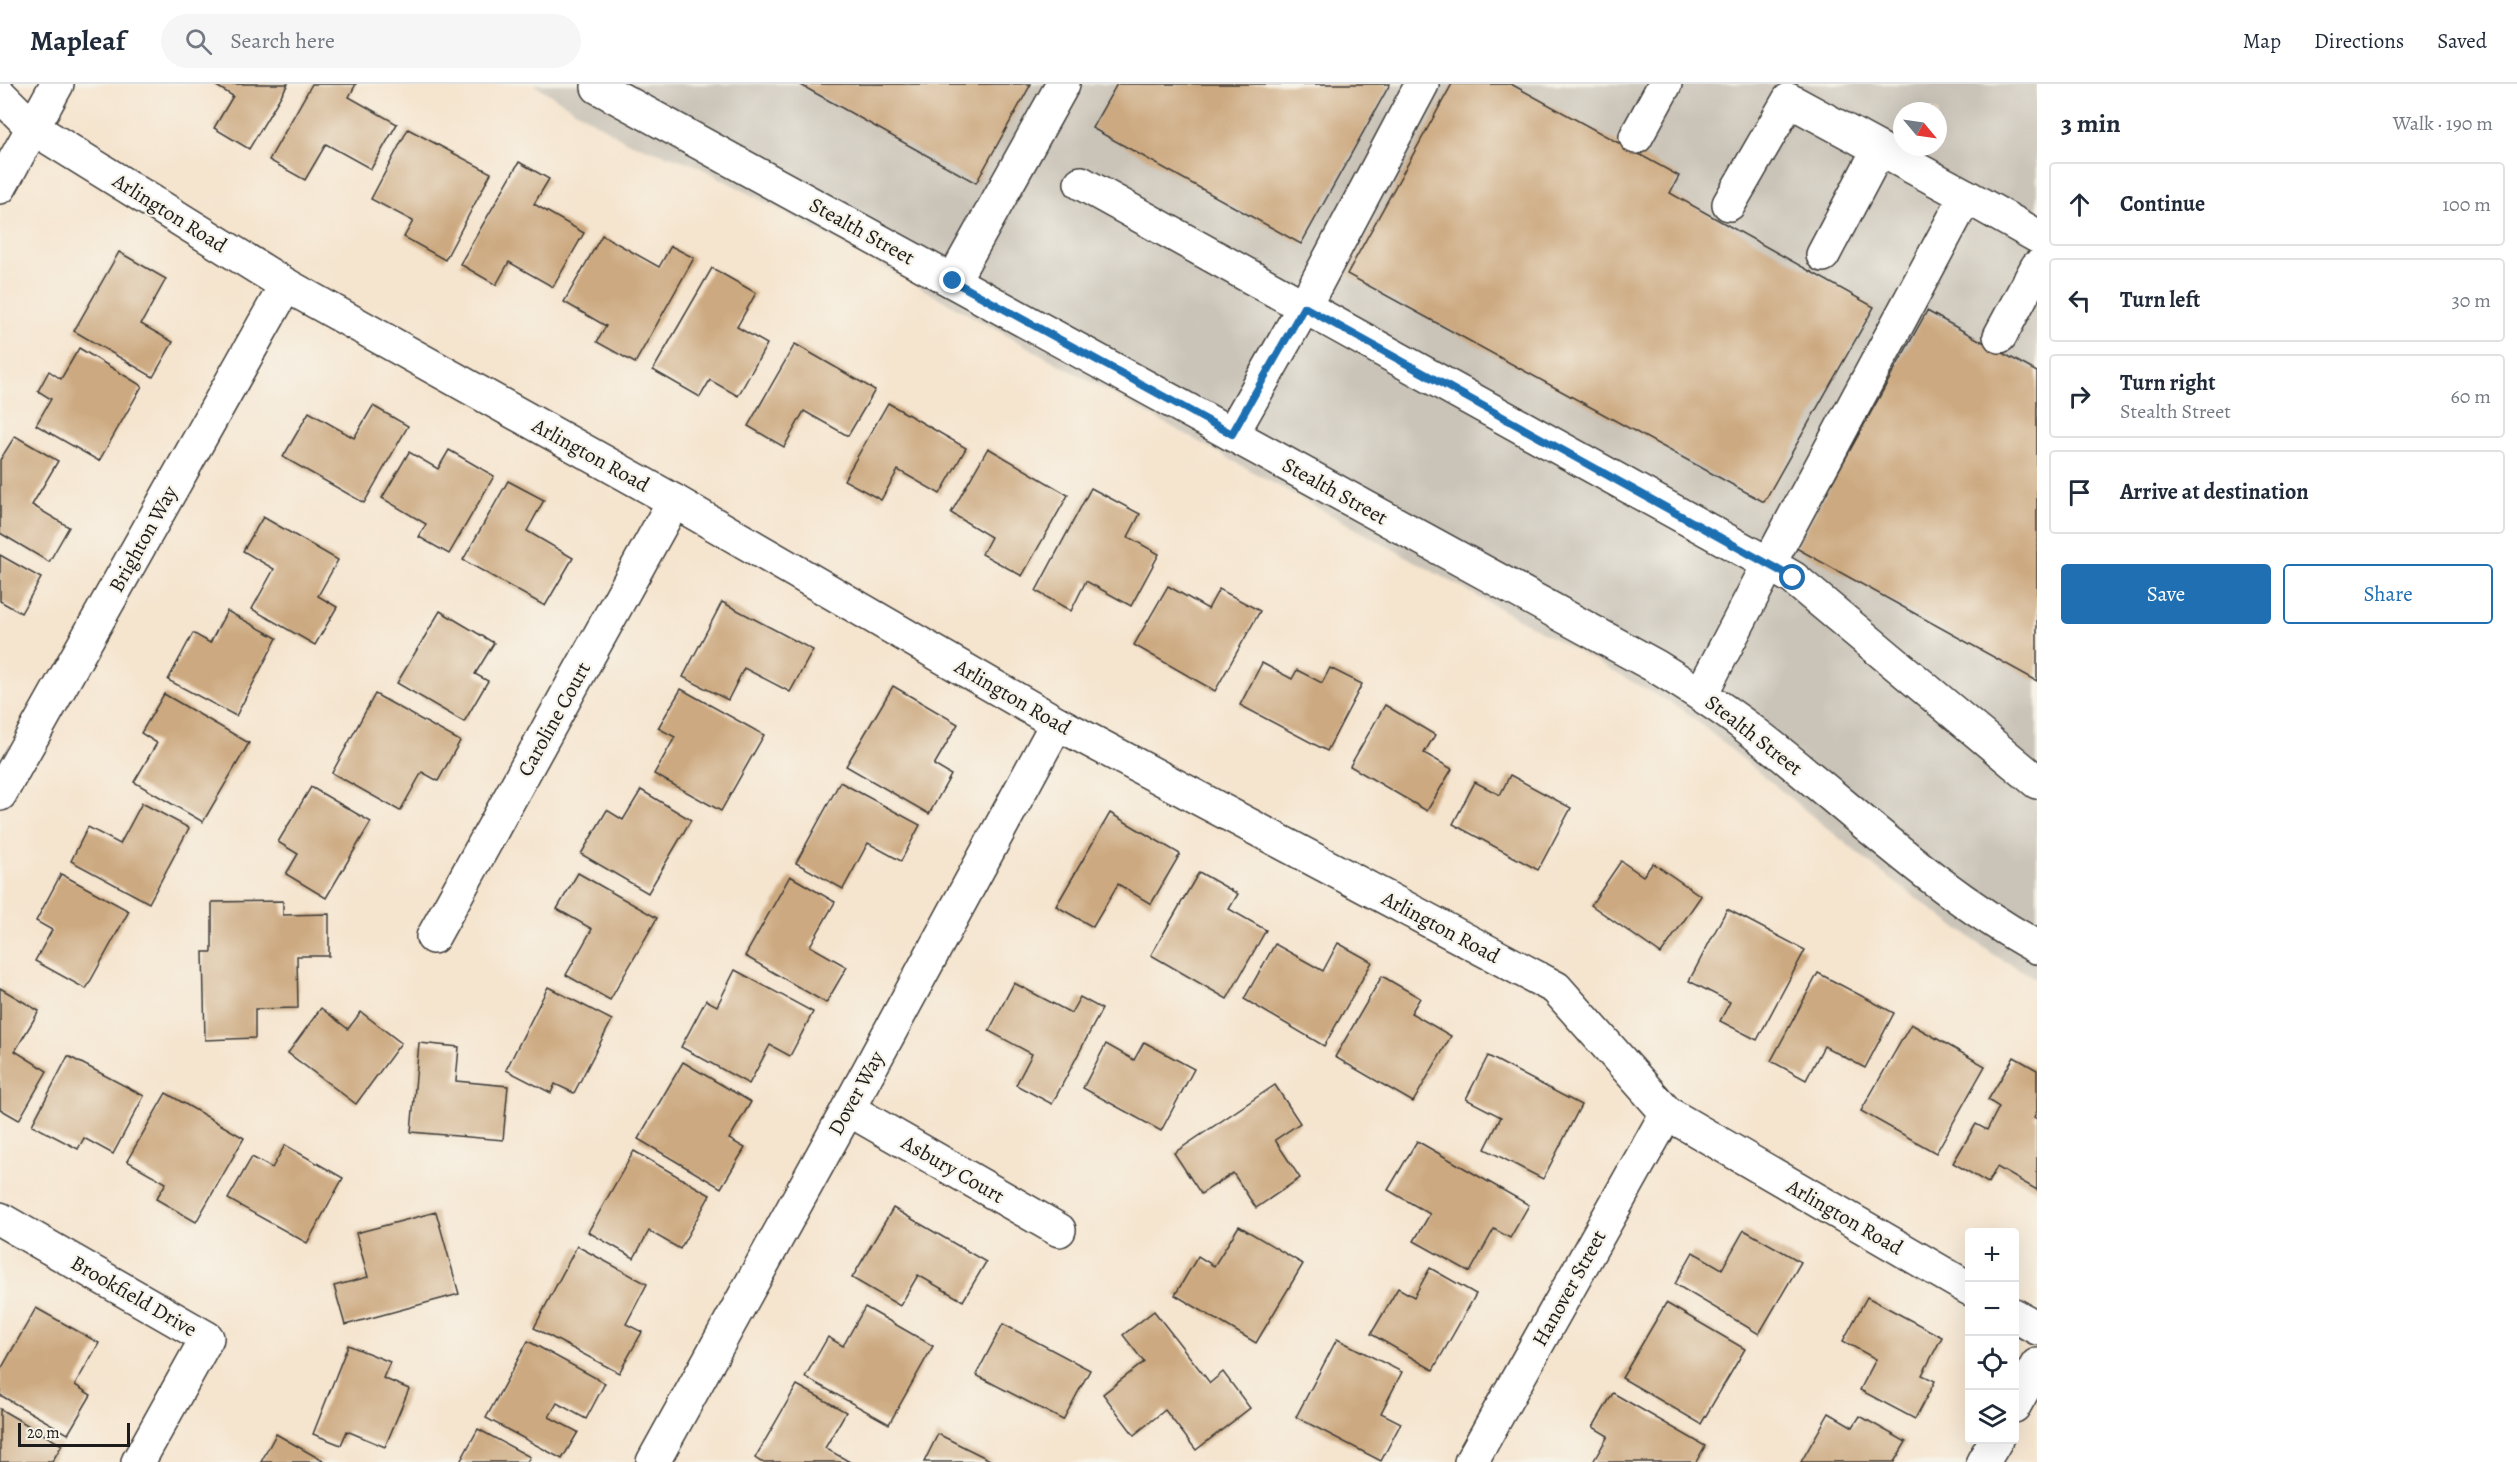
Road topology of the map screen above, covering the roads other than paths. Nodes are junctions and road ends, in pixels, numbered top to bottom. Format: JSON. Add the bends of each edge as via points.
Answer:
{"nodes":[{"id":1,"x":57,"y":84,"type":"edge"},
{"id":2,"x":1063,"y":84,"type":"edge"},
{"id":3,"x":1422,"y":84,"type":"edge"},
{"id":4,"x":1665,"y":84,"type":"edge"},
{"id":5,"x":599,"y":85,"type":"edge"},
{"id":6,"x":0,"y":95,"type":"edge"},
{"id":7,"x":33,"y":128,"type":"junction"},
{"id":8,"x":1636,"y":137,"type":"dead end"},
{"id":9,"x":1879,"y":149,"type":"junction"},
{"id":10,"x":1081,"y":183,"type":"dead end"},
{"id":11,"x":0,"y":187,"type":"edge"},
{"id":12,"x":1966,"y":196,"type":"junction"},
{"id":13,"x":1729,"y":204,"type":"dead end"},
{"id":14,"x":2037,"y":236,"type":"edge"},
{"id":15,"x":1823,"y":255,"type":"dead end"},
{"id":16,"x":2037,"y":267,"type":"edge"},
{"id":17,"x":953,"y":281,"type":"junction"},
{"id":18,"x":286,"y":285,"type":"junction"},
{"id":19,"x":1304,"y":307,"type":"junction"},
{"id":20,"x":2000,"y":336,"type":"dead end"},
{"id":21,"x":1232,"y":434,"type":"junction"},
{"id":22,"x":674,"y":501,"type":"junction"},
{"id":23,"x":1768,"y":564,"type":"junction"},
{"id":24,"x":1701,"y":694,"type":"junction"},
{"id":25,"x":1057,"y":723,"type":"junction"},
{"id":26,"x":2037,"y":782,"type":"edge"},
{"id":27,"x":0,"y":794,"type":"edge"},
{"id":28,"x":434,"y":937,"type":"dead end"},
{"id":29,"x":2037,"y":947,"type":"edge"},
{"id":30,"x":848,"y":1109,"type":"junction"},
{"id":31,"x":1667,"y":1113,"type":"junction"},
{"id":32,"x":0,"y":1219,"type":"edge"},
{"id":33,"x":1059,"y":1230,"type":"dead end"},
{"id":34,"x":1965,"y":1286,"type":"edge"},
{"id":35,"x":2019,"y":1318,"type":"edge"},
{"id":36,"x":2037,"y":1328,"type":"edge"},
{"id":37,"x":2037,"y":1365,"type":"edge"},
{"id":38,"x":2019,"y":1397,"type":"edge"},
{"id":39,"x":1994,"y":1444,"type":"edge"},
{"id":40,"x":138,"y":1462,"type":"edge"},
{"id":41,"x":653,"y":1462,"type":"edge"},
{"id":42,"x":1471,"y":1462,"type":"edge"},
{"id":43,"x":1983,"y":1462,"type":"edge"}],
"edges":[{"from":1,"to":7,"type":"street"},
{"from":2,"to":17,"type":"street"},
{"from":3,"to":19,"type":"street"},
{"from":4,"to":8,"type":"street"},
{"from":5,"to":17,"type":"street","name":"Stealth Street"},
{"from":6,"to":7,"type":"street","name":"Arlington Road"},
{"from":7,"to":11,"type":"street"},
{"from":7,"to":18,"type":"street","name":"Arlington Road"},
{"from":9,"to":12,"type":"street"},
{"from":9,"to":13,"type":"street","via":[[1789,100]]},
{"from":9,"to":15,"type":"street"},
{"from":10,"to":19,"type":"street"},
{"from":12,"to":14,"type":"street"},
{"from":12,"to":23,"type":"street"},
{"from":16,"to":20,"type":"street"},
{"from":17,"to":21,"type":"street","name":"Stealth Street"},
{"from":18,"to":22,"type":"street","name":"Arlington Road"},
{"from":18,"to":27,"type":"street","name":"Brighton Way"},
{"from":19,"to":21,"type":"street"},
{"from":19,"to":23,"type":"street"},
{"from":21,"to":24,"type":"street","name":"Stealth Street"},
{"from":22,"to":25,"type":"street","name":"Arlington Road"},
{"from":22,"to":28,"type":"street","name":"Caroline Court"},
{"from":23,"to":24,"type":"street"},
{"from":23,"to":26,"type":"street","via":[[1793,578]]},
{"from":24,"to":29,"type":"street","name":"Stealth Street","via":[[1940,885]]},
{"from":25,"to":30,"type":"street","name":"Dover Way"},
{"from":25,"to":31,"type":"street","name":"Arlington Road","via":[[1556,988]]},
{"from":30,"to":33,"type":"street","name":"Asbury Court"},
{"from":30,"to":41,"type":"street","name":"Dover Way"},
{"from":31,"to":34,"type":"street","name":"Arlington Road"},
{"from":31,"to":42,"type":"street","name":"Hanover Street"},
{"from":32,"to":40,"type":"street","name":"Brookfield Drive","via":[[207,1338]]},
{"from":35,"to":36,"type":"street"},
{"from":37,"to":38,"type":"street"},
{"from":39,"to":43,"type":"street"}]}
